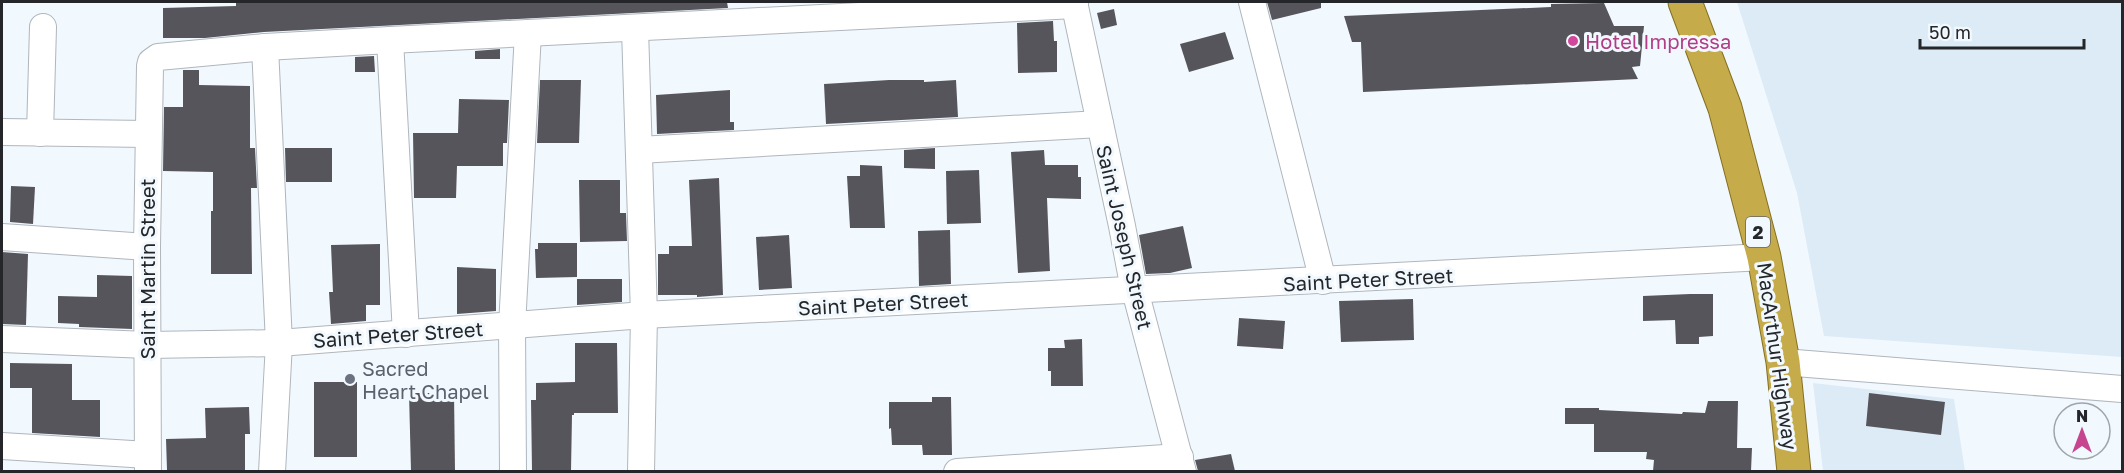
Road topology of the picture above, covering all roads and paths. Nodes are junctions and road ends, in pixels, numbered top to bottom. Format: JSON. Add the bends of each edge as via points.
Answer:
{"nodes":[{"id":1,"x":1252,"y":2,"type":"edge"},
{"id":2,"x":1684,"y":2,"type":"edge"},
{"id":3,"x":1074,"y":3,"type":"edge"},
{"id":4,"x":43,"y":27,"type":"dead end"},
{"id":5,"x":635,"y":29,"type":"junction"},
{"id":6,"x":528,"y":33,"type":"junction"},
{"id":7,"x":390,"y":40,"type":"junction"},
{"id":8,"x":265,"y":47,"type":"junction"},
{"id":9,"x":1100,"y":124,"type":"junction"},
{"id":10,"x":2,"y":132,"type":"edge"},
{"id":11,"x":40,"y":133,"type":"junction"},
{"id":12,"x":148,"y":134,"type":"junction"},
{"id":13,"x":639,"y":150,"type":"junction"},
{"id":14,"x":2,"y":237,"type":"edge"},
{"id":15,"x":147,"y":247,"type":"junction"},
{"id":16,"x":1764,"y":257,"type":"junction"},
{"id":17,"x":1323,"y":281,"type":"junction"},
{"id":18,"x":1135,"y":291,"type":"junction"},
{"id":19,"x":644,"y":315,"type":"junction"},
{"id":20,"x":512,"y":326,"type":"junction"},
{"id":21,"x":406,"y":334,"type":"junction"},
{"id":22,"x":2,"y":339,"type":"edge"},
{"id":23,"x":279,"y":343,"type":"junction"},
{"id":24,"x":147,"y":345,"type":"junction"},
{"id":25,"x":1782,"y":362,"type":"junction"},
{"id":26,"x":2122,"y":389,"type":"edge"},
{"id":27,"x":2,"y":446,"type":"edge"},
{"id":28,"x":148,"y":463,"type":"edge"},
{"id":29,"x":1181,"y":464,"type":"edge"},
{"id":30,"x":272,"y":471,"type":"edge"},
{"id":31,"x":513,"y":471,"type":"edge"},
{"id":32,"x":641,"y":471,"type":"edge"},
{"id":33,"x":957,"y":471,"type":"edge"},
{"id":34,"x":1794,"y":471,"type":"edge"}],
"edges":[{"from":1,"to":17,"type":"street"},
{"from":2,"to":16,"type":"highway","name":"MacArthur Highway","number":"2","via":[[1725,108]]},
{"from":3,"to":5,"type":"street"},
{"from":3,"to":9,"type":"street","name":"Saint Joseph Street"},
{"from":4,"to":11,"type":"street"},
{"from":5,"to":6,"type":"street"},
{"from":5,"to":13,"type":"street"},
{"from":6,"to":7,"type":"street"},
{"from":6,"to":20,"type":"street"},
{"from":7,"to":8,"type":"street"},
{"from":7,"to":21,"type":"street"},
{"from":8,"to":12,"type":"street","name":"Saint Martin Street","via":[[158,57],[151,62]]},
{"from":8,"to":23,"type":"street"},
{"from":9,"to":13,"type":"street"},
{"from":9,"to":18,"type":"street","name":"Saint Joseph Street"},
{"from":10,"to":11,"type":"street"},
{"from":11,"to":12,"type":"street"},
{"from":12,"to":15,"type":"street","name":"Saint Martin Street"},
{"from":13,"to":19,"type":"street"},
{"from":14,"to":15,"type":"street"},
{"from":15,"to":24,"type":"street","name":"Saint Martin Street"},
{"from":16,"to":17,"type":"street","name":"Saint Peter Street"},
{"from":16,"to":25,"type":"highway","name":"MacArthur Highway","number":"2"},
{"from":17,"to":18,"type":"street","name":"Saint Peter Street"},
{"from":18,"to":19,"type":"street","name":"Saint Peter Street"},
{"from":18,"to":29,"type":"street","name":"Saint Joseph Street"},
{"from":19,"to":20,"type":"street","name":"Saint Peter Street"},
{"from":19,"to":32,"type":"street"},
{"from":20,"to":21,"type":"street","name":"Saint Peter Street"},
{"from":20,"to":31,"type":"street"},
{"from":21,"to":23,"type":"street","name":"Saint Peter Street"},
{"from":22,"to":24,"type":"street","name":"Saint Peter Street"},
{"from":23,"to":24,"type":"street","name":"Saint Peter Street"},
{"from":23,"to":30,"type":"street"},
{"from":24,"to":28,"type":"street","name":"Saint Martin Street"},
{"from":25,"to":26,"type":"street"},
{"from":25,"to":34,"type":"highway","name":"MacArthur Highway","number":"2"},
{"from":27,"to":28,"type":"street"},
{"from":29,"to":33,"type":"street"}]}
